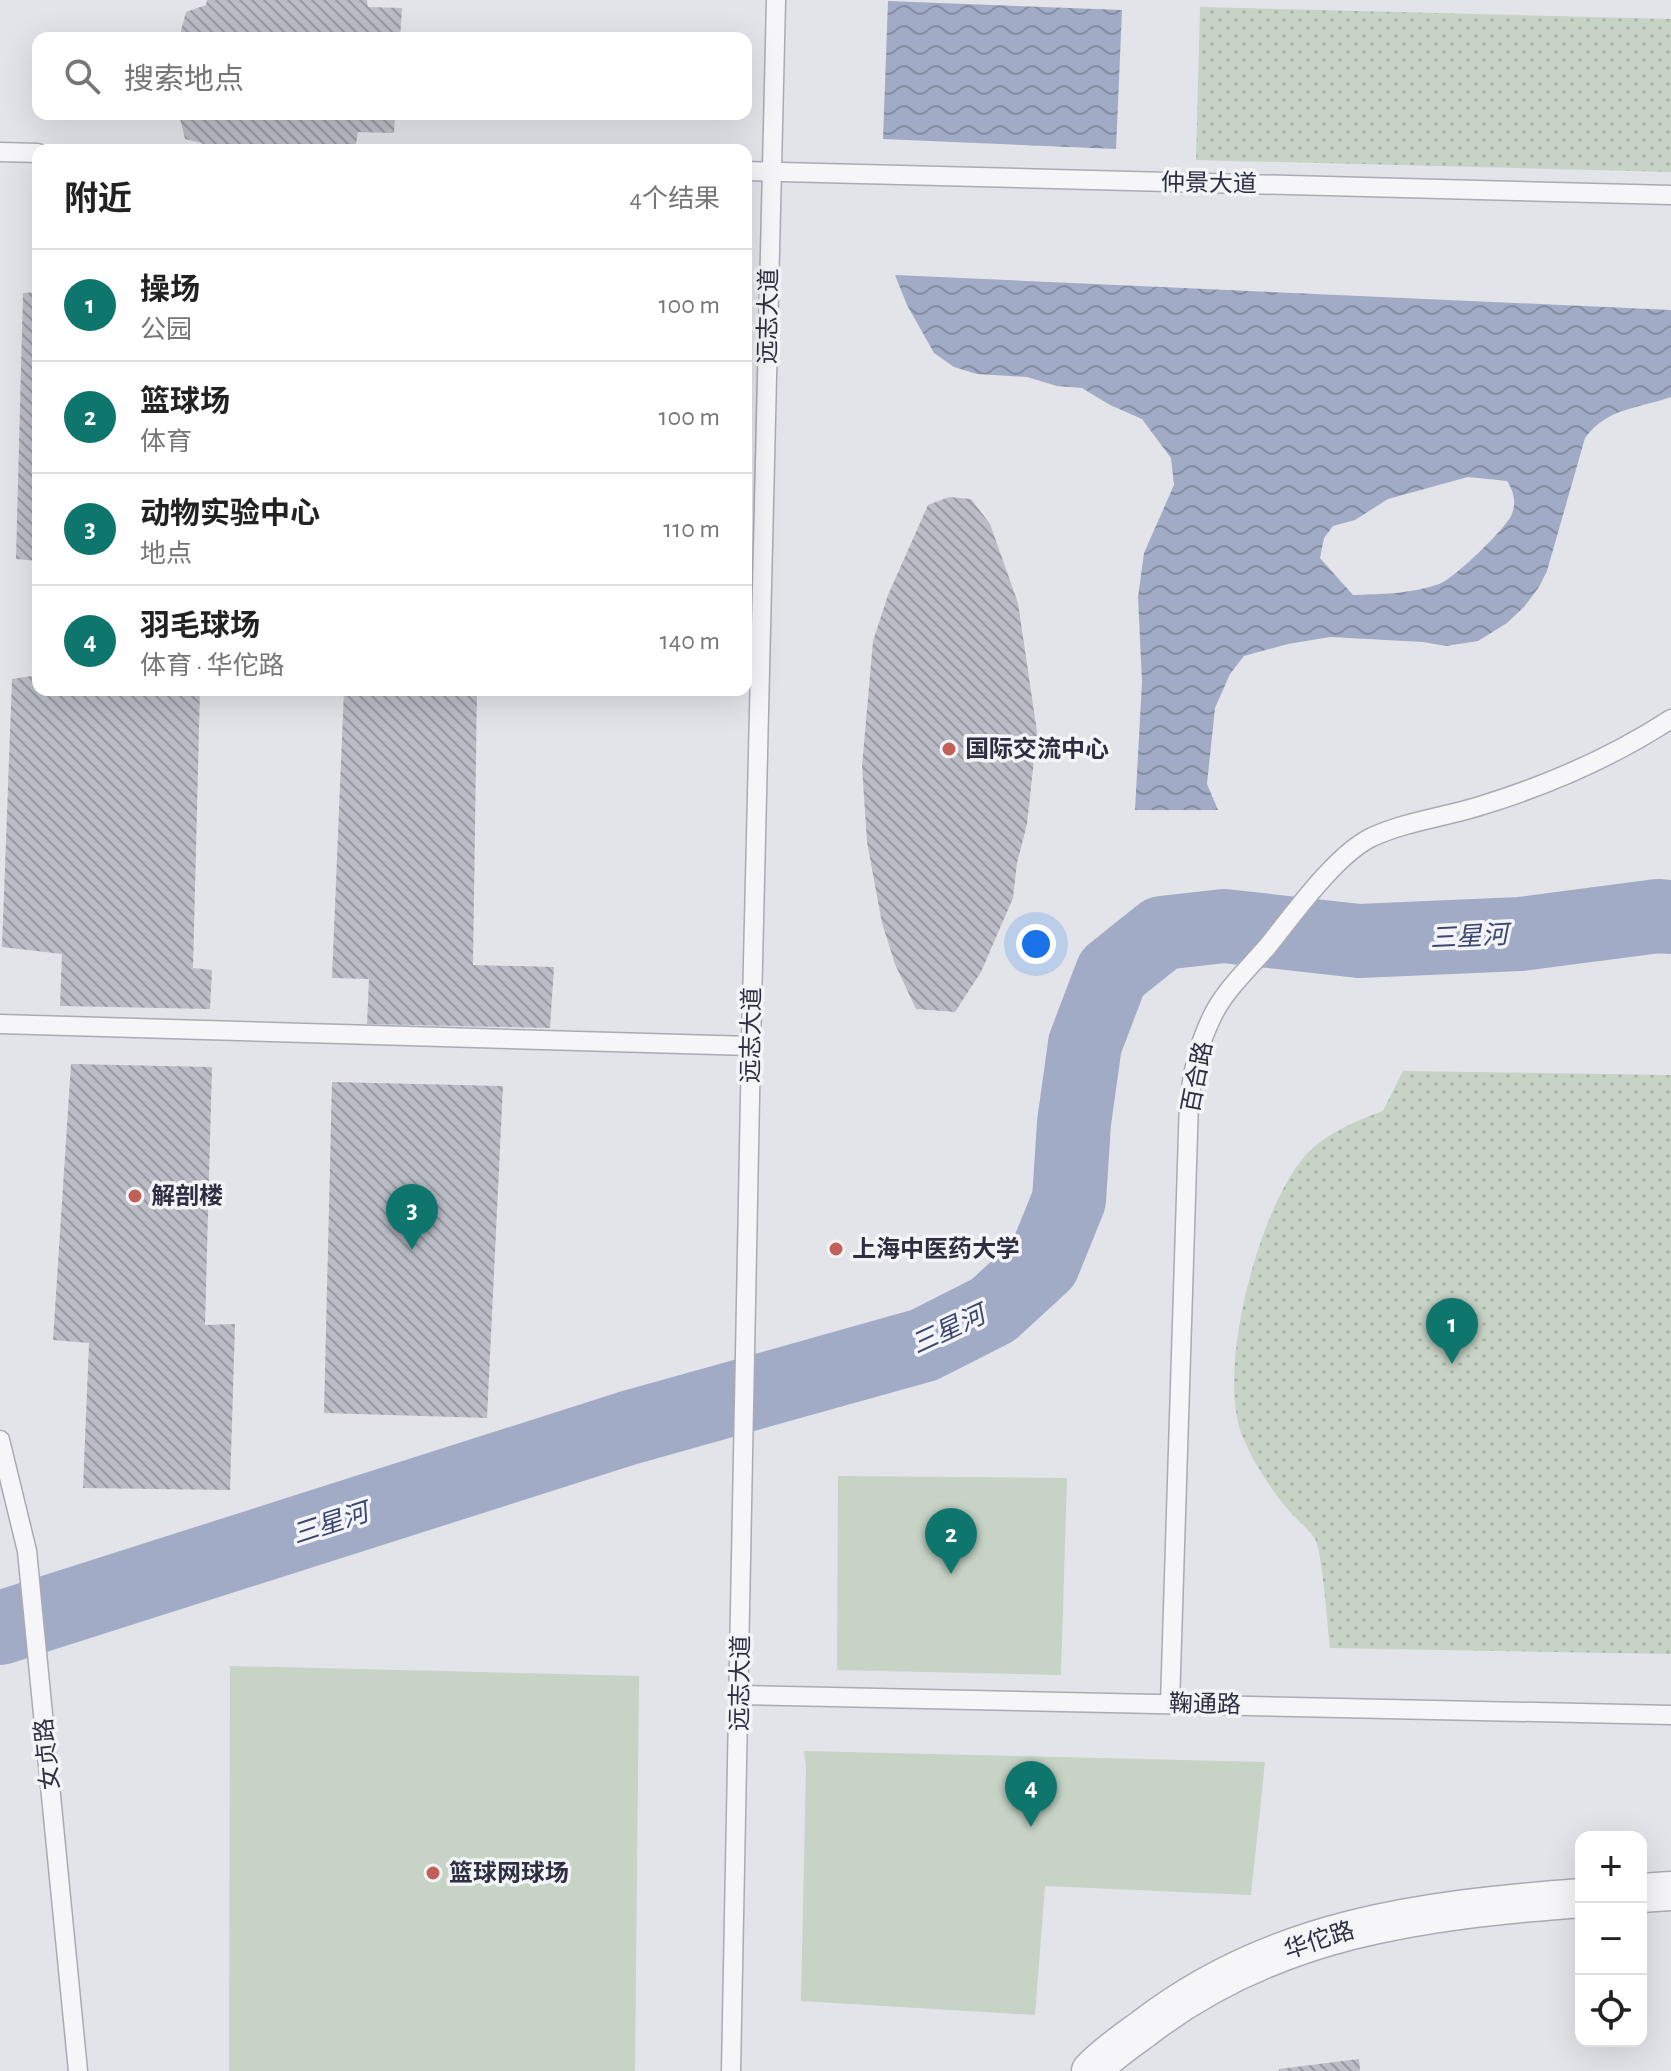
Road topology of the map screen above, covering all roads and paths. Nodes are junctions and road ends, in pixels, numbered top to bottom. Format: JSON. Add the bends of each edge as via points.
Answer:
{"nodes":[{"id":1,"x":776,"y":0,"type":"edge"},
{"id":2,"x":0,"y":152,"type":"edge"},
{"id":3,"x":32,"y":153,"type":"edge"},
{"id":4,"x":752,"y":171,"type":"edge"},
{"id":5,"x":771,"y":172,"type":"junction"},
{"id":6,"x":1671,"y":195,"type":"edge"},
{"id":7,"x":1671,"y":719,"type":"edge"},
{"id":8,"x":0,"y":1024,"type":"edge"},
{"id":9,"x":751,"y":1046,"type":"junction"},
{"id":10,"x":0,"y":1440,"type":"edge"},
{"id":11,"x":740,"y":1695,"type":"junction"},
{"id":12,"x":1170,"y":1704,"type":"junction"},
{"id":13,"x":1671,"y":1715,"type":"edge"},
{"id":14,"x":1671,"y":1891,"type":"edge"},
{"id":15,"x":1647,"y":1893,"type":"edge"},
{"id":16,"x":1575,"y":1899,"type":"edge"},
{"id":17,"x":1671,"y":1916,"type":"edge"},
{"id":18,"x":1647,"y":1918,"type":"edge"},
{"id":19,"x":1575,"y":1923,"type":"edge"},
{"id":20,"x":78,"y":2071,"type":"edge"},
{"id":21,"x":731,"y":2071,"type":"edge"},
{"id":22,"x":1091,"y":2071,"type":"edge"},
{"id":23,"x":1129,"y":2071,"type":"edge"}],
"edges":[{"from":1,"to":5,"type":"lane","name":"远志大道"},
{"from":2,"to":3,"type":"lane"},
{"from":4,"to":5,"type":"lane","name":"仲景大道"},
{"from":5,"to":6,"type":"lane","name":"仲景大道"},
{"from":5,"to":9,"type":"lane","name":"远志大道"},
{"from":7,"to":12,"type":"lane","name":"百合路","via":[[1562,776],[1369,839],[1316,889],[1212,1016],[1196,1057],[1189,1101]]},
{"from":8,"to":9,"type":"lane"},
{"from":9,"to":11,"type":"lane","name":"远志大道"},
{"from":10,"to":20,"type":"lane","name":"女贞路","via":[[27,1551]]},
{"from":11,"to":12,"type":"lane","name":"鞠通路"},
{"from":11,"to":21,"type":"lane","name":"远志大道"},
{"from":12,"to":13,"type":"lane","name":"鞠通路"},
{"from":14,"to":15,"type":"street"},
{"from":16,"to":22,"type":"street","name":"华佗路","via":[[1388,1920],[1317,1938],[1250,1964],[1168,2009]]},
{"from":17,"to":18,"type":"street"},
{"from":19,"to":23,"type":"street","name":"华佗路","via":[[1492,1929],[1327,1962],[1259,1988],[1184,2030]]}]}
